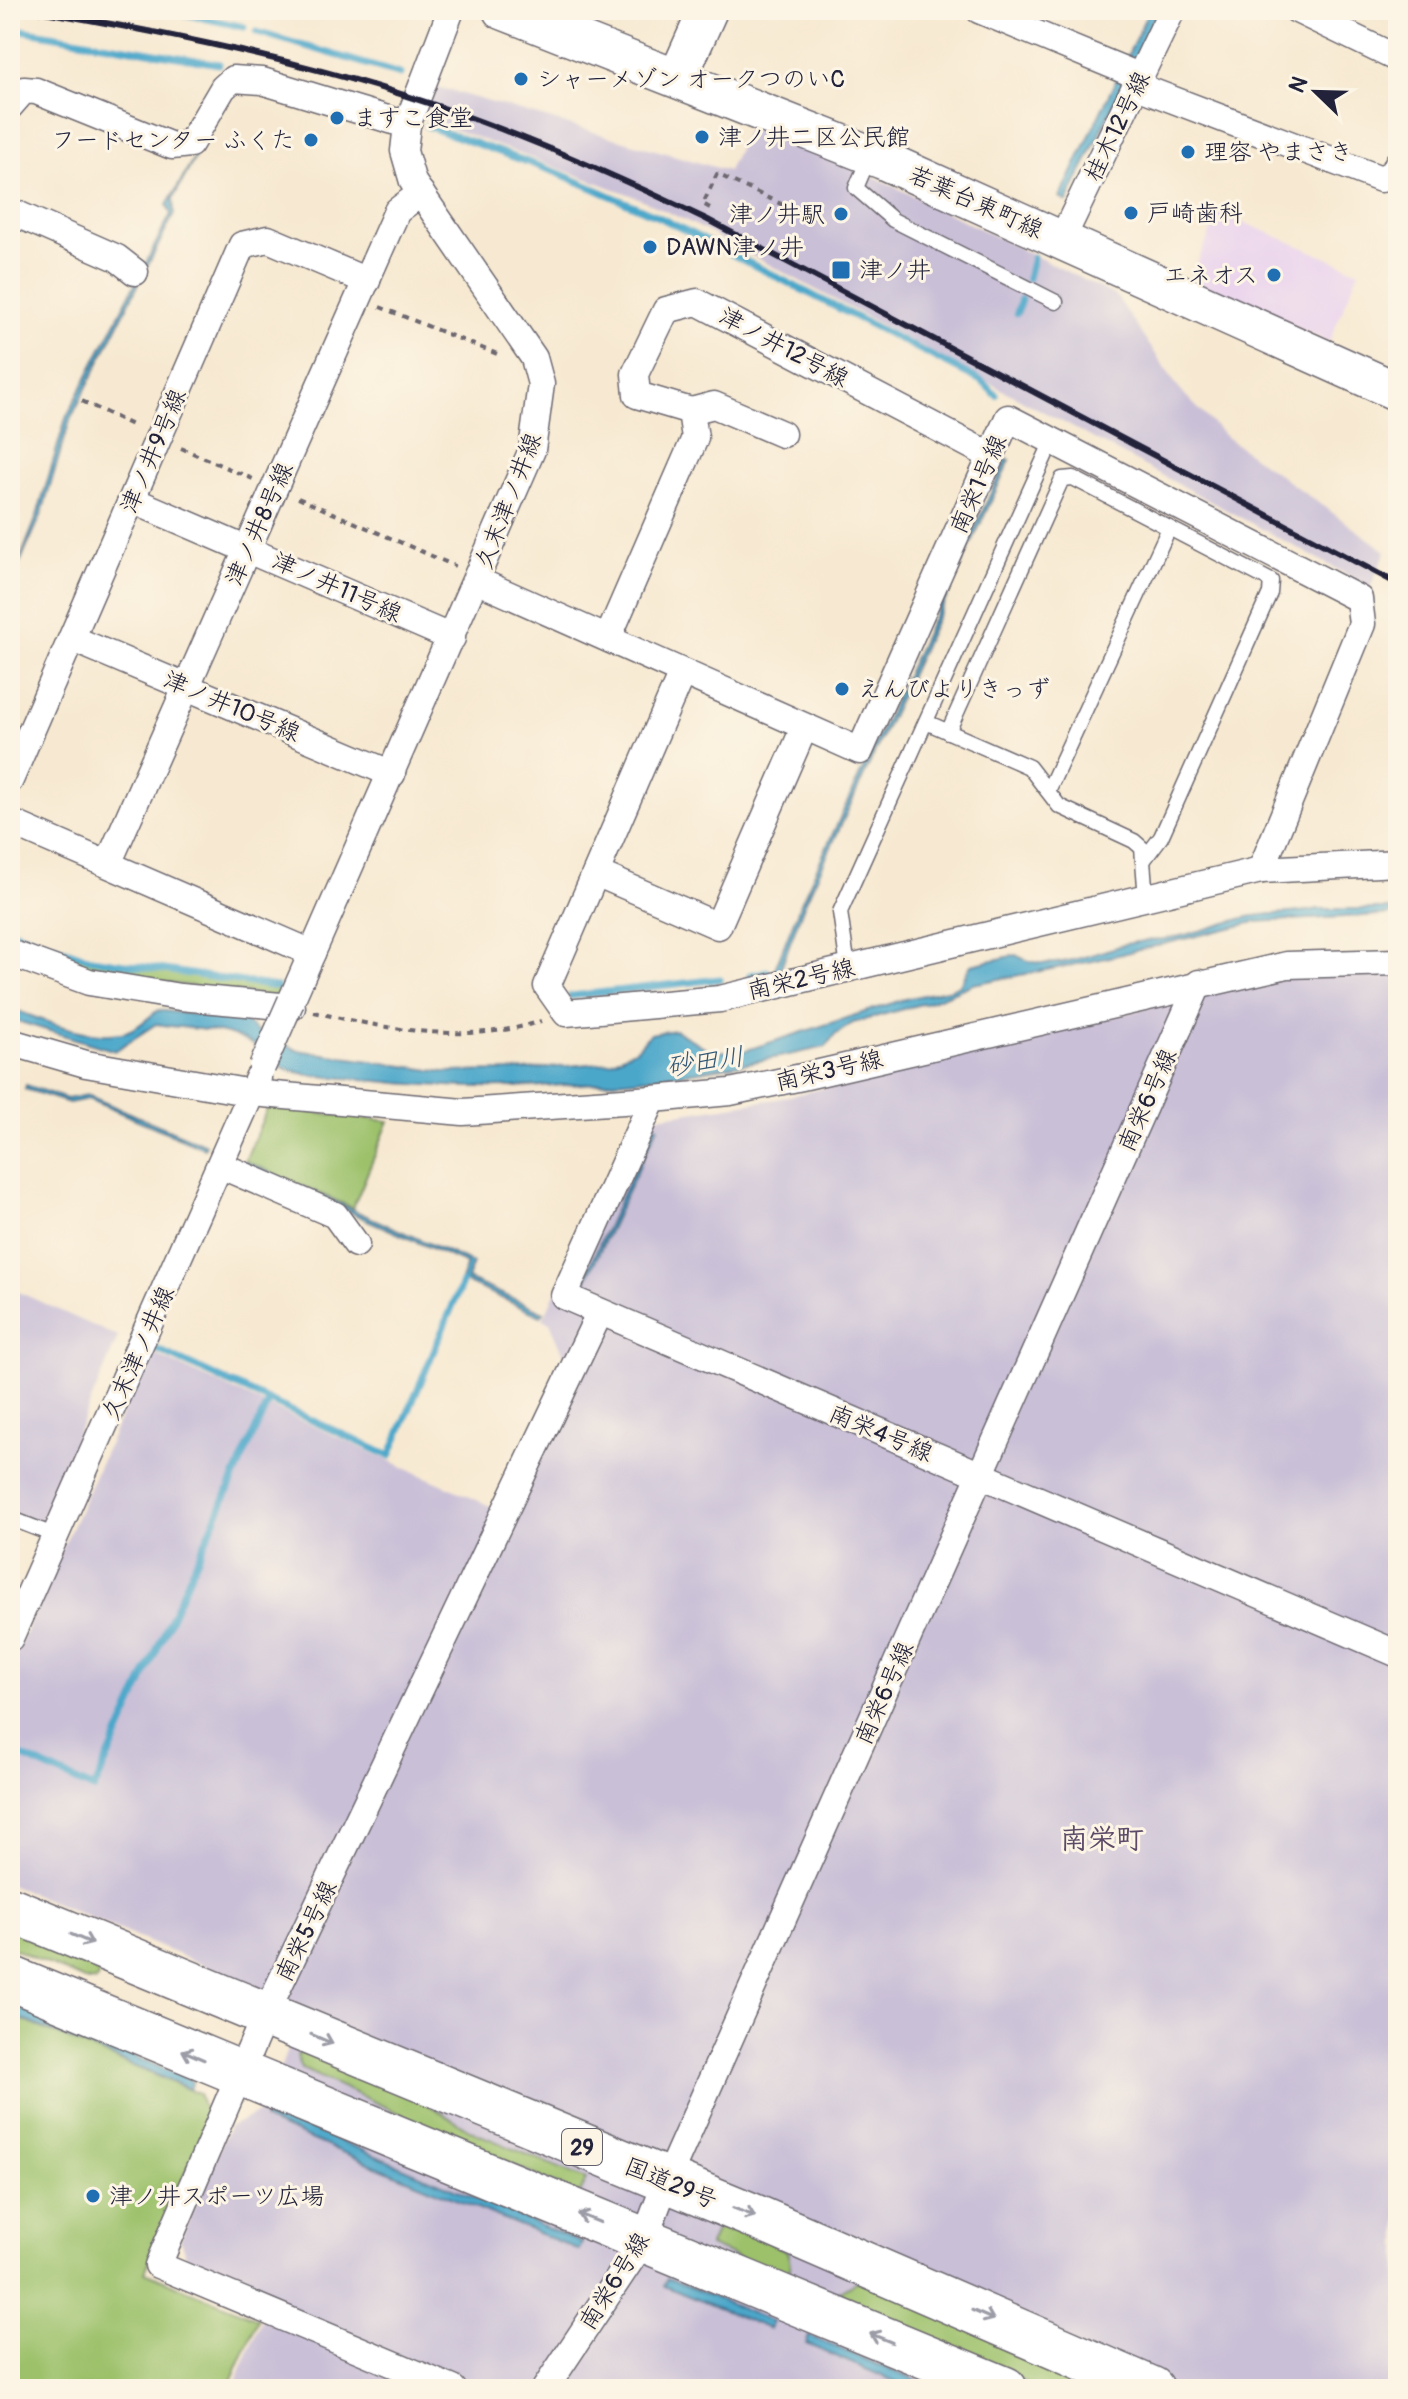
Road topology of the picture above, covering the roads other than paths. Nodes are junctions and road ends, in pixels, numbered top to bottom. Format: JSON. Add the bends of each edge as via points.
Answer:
{"nodes":[{"id":1,"x":451,"y":10,"type":"edge"},
{"id":2,"x":502,"y":10,"type":"edge"},
{"id":3,"x":708,"y":10,"type":"edge"},
{"id":4,"x":979,"y":10,"type":"edge"},
{"id":5,"x":1172,"y":10,"type":"edge"},
{"id":6,"x":1297,"y":10,"type":"edge"},
{"id":7,"x":1398,"y":59,"type":"edge"},
{"id":8,"x":678,"y":77,"type":"junction"},
{"id":9,"x":1139,"y":81,"type":"junction"},
{"id":10,"x":10,"y":106,"type":"edge"},
{"id":11,"x":407,"y":125,"type":"junction"},
{"id":12,"x":870,"y":155,"type":"junction"},
{"id":13,"x":1398,"y":163,"type":"edge"},
{"id":14,"x":421,"y":193,"type":"junction"},
{"id":15,"x":10,"y":211,"type":"edge"},
{"id":16,"x":1061,"y":241,"type":"junction"},
{"id":17,"x":135,"y":272,"type":"dead end"},
{"id":18,"x":363,"y":290,"type":"junction"},
{"id":19,"x":1056,"y":302,"type":"dead end"},
{"id":20,"x":1398,"y":392,"type":"edge"},
{"id":21,"x":691,"y":411,"type":"junction"},
{"id":22,"x":782,"y":434,"type":"dead end"},
{"id":23,"x":1052,"y":441,"type":"junction"},
{"id":24,"x":991,"y":456,"type":"junction"},
{"id":25,"x":132,"y":500,"type":"junction"},
{"id":26,"x":1169,"y":528,"type":"junction"},
{"id":27,"x":248,"y":548,"type":"junction"},
{"id":28,"x":478,"y":581,"type":"junction"},
{"id":29,"x":452,"y":638,"type":"junction"},
{"id":30,"x":608,"y":638,"type":"junction"},
{"id":31,"x":73,"y":639,"type":"junction"},
{"id":32,"x":681,"y":675,"type":"junction"},
{"id":33,"x":185,"y":686,"type":"junction"},
{"id":34,"x":926,"y":722,"type":"junction"},
{"id":35,"x":804,"y":728,"type":"junction"},
{"id":36,"x":948,"y":732,"type":"junction"},
{"id":37,"x":392,"y":774,"type":"junction"},
{"id":38,"x":10,"y":780,"type":"edge"},
{"id":39,"x":1048,"y":791,"type":"junction"},
{"id":40,"x":10,"y":822,"type":"edge"},
{"id":41,"x":1143,"y":861,"type":"junction"},
{"id":42,"x":1398,"y":863,"type":"edge"},
{"id":43,"x":108,"y":864,"type":"junction"},
{"id":44,"x":1261,"y":870,"type":"junction"},
{"id":45,"x":596,"y":873,"type":"junction"},
{"id":46,"x":1146,"y":899,"type":"junction"},
{"id":47,"x":10,"y":953,"type":"edge"},
{"id":48,"x":312,"y":953,"type":"junction"},
{"id":49,"x":1398,"y":962,"type":"edge"},
{"id":50,"x":848,"y":968,"type":"junction"},
{"id":51,"x":1199,"y":983,"type":"junction"},
{"id":52,"x":291,"y":1004,"type":"junction"},
{"id":53,"x":10,"y":1042,"type":"edge"},
{"id":54,"x":252,"y":1093,"type":"junction"},
{"id":55,"x":653,"y":1099,"type":"junction"},
{"id":56,"x":222,"y":1166,"type":"junction"},
{"id":57,"x":356,"y":1244,"type":"dead end"},
{"id":58,"x":600,"y":1312,"type":"junction"},
{"id":59,"x":980,"y":1476,"type":"junction"},
{"id":60,"x":10,"y":1518,"type":"edge"},
{"id":61,"x":56,"y":1536,"type":"junction"},
{"id":62,"x":10,"y":1638,"type":"edge"},
{"id":63,"x":1398,"y":1654,"type":"edge"},
{"id":64,"x":10,"y":1909,"type":"edge"},
{"id":65,"x":10,"y":1978,"type":"edge"},
{"id":66,"x":265,"y":2015,"type":"junction"},
{"id":67,"x":238,"y":2074,"type":"junction"},
{"id":68,"x":666,"y":2182,"type":"junction"},
{"id":69,"x":644,"y":2240,"type":"junction"},
{"id":70,"x":453,"y":2389,"type":"edge"},
{"id":71,"x":545,"y":2389,"type":"edge"},
{"id":72,"x":1005,"y":2389,"type":"edge"},
{"id":73,"x":1152,"y":2389,"type":"edge"}],
"edges":[{"from":1,"to":11,"type":"street","name":"久末津ノ井線"},
{"from":2,"to":8,"type":"main road","name":"若葉台東町線"},
{"from":3,"to":8,"type":"main road"},
{"from":4,"to":9,"type":"street"},
{"from":5,"to":9,"type":"street","name":"桂木12号線"},
{"from":6,"to":7,"type":"street"},
{"from":8,"to":12,"type":"main road","name":"若葉台東町線"},
{"from":9,"to":13,"type":"street","via":[[1381,179]]},
{"from":9,"to":16,"type":"street","name":"桂木12号線"},
{"from":10,"to":11,"type":"street","via":[[24,90],[36,91],[172,146],[190,144],[233,79],[262,81]]},
{"from":11,"to":14,"type":"street","name":"久末津ノ井線","via":[[404,151]]},
{"from":12,"to":16,"type":"main road","name":"若葉台東町線"},
{"from":12,"to":19,"type":"lane","via":[[856,188],[893,220]]},
{"from":14,"to":18,"type":"street","name":"津ノ井8号線","via":[[397,211]]},
{"from":14,"to":28,"type":"street","name":"久末津ノ井線","via":[[528,348],[537,371],[541,402],[532,450]]},
{"from":15,"to":17,"type":"street","via":[[117,258]]},
{"from":16,"to":20,"type":"main road","name":"若葉台東町線"},
{"from":18,"to":25,"type":"street","name":"津ノ井9号線","via":[[268,239],[242,245]]},
{"from":18,"to":27,"type":"street","name":"津ノ井8号線"},
{"from":21,"to":22,"type":"street","via":[[714,405]]},
{"from":21,"to":24,"type":"street","name":"津ノ井12号線","via":[[637,395],[635,374],[666,310],[697,302]]},
{"from":21,"to":30,"type":"street","via":[[695,438]]},
{"from":23,"to":24,"type":"street","name":"南栄1号線","via":[[1008,418]]},
{"from":23,"to":34,"type":"lane"},
{"from":23,"to":44,"type":"street","name":"南栄1号線","via":[[1359,599],[1362,624]]},
{"from":24,"to":35,"type":"street","name":"南栄1号線","via":[[860,751]]},
{"from":25,"to":27,"type":"street","name":"津ノ井11号線"},
{"from":25,"to":31,"type":"street","name":"津ノ井9号線"},
{"from":26,"to":36,"type":"lane","via":[[1073,478],[1062,479]]},
{"from":26,"to":39,"type":"lane"},
{"from":26,"to":41,"type":"lane","via":[[1271,581],[1161,837]]},
{"from":27,"to":29,"type":"street","name":"津ノ井11号線"},
{"from":27,"to":33,"type":"street","name":"津ノ井8号線"},
{"from":28,"to":29,"type":"street","name":"久末津ノ井線"},
{"from":28,"to":30,"type":"street","name":"南栄1号線"},
{"from":29,"to":37,"type":"street","name":"久末津ノ井線"},
{"from":30,"to":32,"type":"street","name":"南栄1号線"},
{"from":31,"to":33,"type":"street","name":"津ノ井10号線"},
{"from":31,"to":38,"type":"street","name":"津ノ井9号線"},
{"from":32,"to":35,"type":"street","name":"南栄1号線"},
{"from":32,"to":45,"type":"street"},
{"from":33,"to":37,"type":"street","name":"津ノ井10号線"},
{"from":33,"to":43,"type":"street","name":"津ノ井8号線"},
{"from":34,"to":36,"type":"lane"},
{"from":34,"to":50,"type":"lane","via":[[840,912]]},
{"from":35,"to":45,"type":"street","via":[[718,926]]},
{"from":36,"to":39,"type":"lane","via":[[1029,767]]},
{"from":37,"to":48,"type":"street","name":"久末津ノ井線"},
{"from":39,"to":41,"type":"lane","via":[[1059,806],[1134,841],[1142,848]]},
{"from":40,"to":43,"type":"street"},
{"from":41,"to":46,"type":"lane"},
{"from":42,"to":44,"type":"street","name":"南栄2号線"},
{"from":43,"to":48,"type":"street"},
{"from":44,"to":46,"type":"street","name":"南栄2号線"},
{"from":45,"to":50,"type":"street","name":"南栄2号線","via":[[547,986],[566,1013],[720,999]]},
{"from":46,"to":50,"type":"street","name":"南栄2号線"},
{"from":47,"to":52,"type":"street","via":[[89,982],[180,997]]},
{"from":48,"to":52,"type":"street","name":"久末津ノ井線"},
{"from":49,"to":51,"type":"street","name":"南栄3号線","via":[[1287,965]]},
{"from":51,"to":55,"type":"street","name":"南栄3号線","via":[[802,1077],[730,1092]]},
{"from":51,"to":59,"type":"street","name":"南栄6号線"},
{"from":52,"to":54,"type":"street","name":"久末津ノ井線","bridge":true},
{"from":53,"to":54,"type":"street","name":"南栄3号線","via":[[86,1064]]},
{"from":54,"to":55,"type":"street","name":"南栄3号線","via":[[463,1112]]},
{"from":54,"to":56,"type":"street","name":"久末津ノ井線"},
{"from":55,"to":58,"type":"street","name":"南栄4号線","via":[[564,1296]]},
{"from":56,"to":57,"type":"street","via":[[335,1215]]},
{"from":56,"to":61,"type":"street","name":"久末津ノ井線"},
{"from":58,"to":59,"type":"street","name":"南栄4号線"},
{"from":58,"to":66,"type":"street","name":"南栄5号線"},
{"from":59,"to":63,"type":"street","name":"南栄4号線"},
{"from":59,"to":68,"type":"street","name":"南栄6号線"},
{"from":60,"to":61,"type":"lane"},
{"from":61,"to":62,"type":"street","name":"久末津ノ井線"},
{"from":64,"to":66,"type":"highway","name":"国道29号","number":"29","one_way":true},
{"from":67,"to":65,"type":"highway","one_way":true},
{"from":66,"to":67,"type":"street","name":"南栄5号線"},
{"from":66,"to":68,"type":"highway","name":"国道29号","number":"29","one_way":true},
{"from":69,"to":67,"type":"highway","one_way":true},
{"from":67,"to":70,"type":"street","name":"南栄5号線","via":[[158,2265]]},
{"from":68,"to":69,"type":"street","name":"南栄6号線"},
{"from":68,"to":73,"type":"highway","name":"国道29号","number":"29","one_way":true},
{"from":69,"to":71,"type":"street","name":"南栄6号線"},
{"from":72,"to":69,"type":"highway","one_way":true}]}
